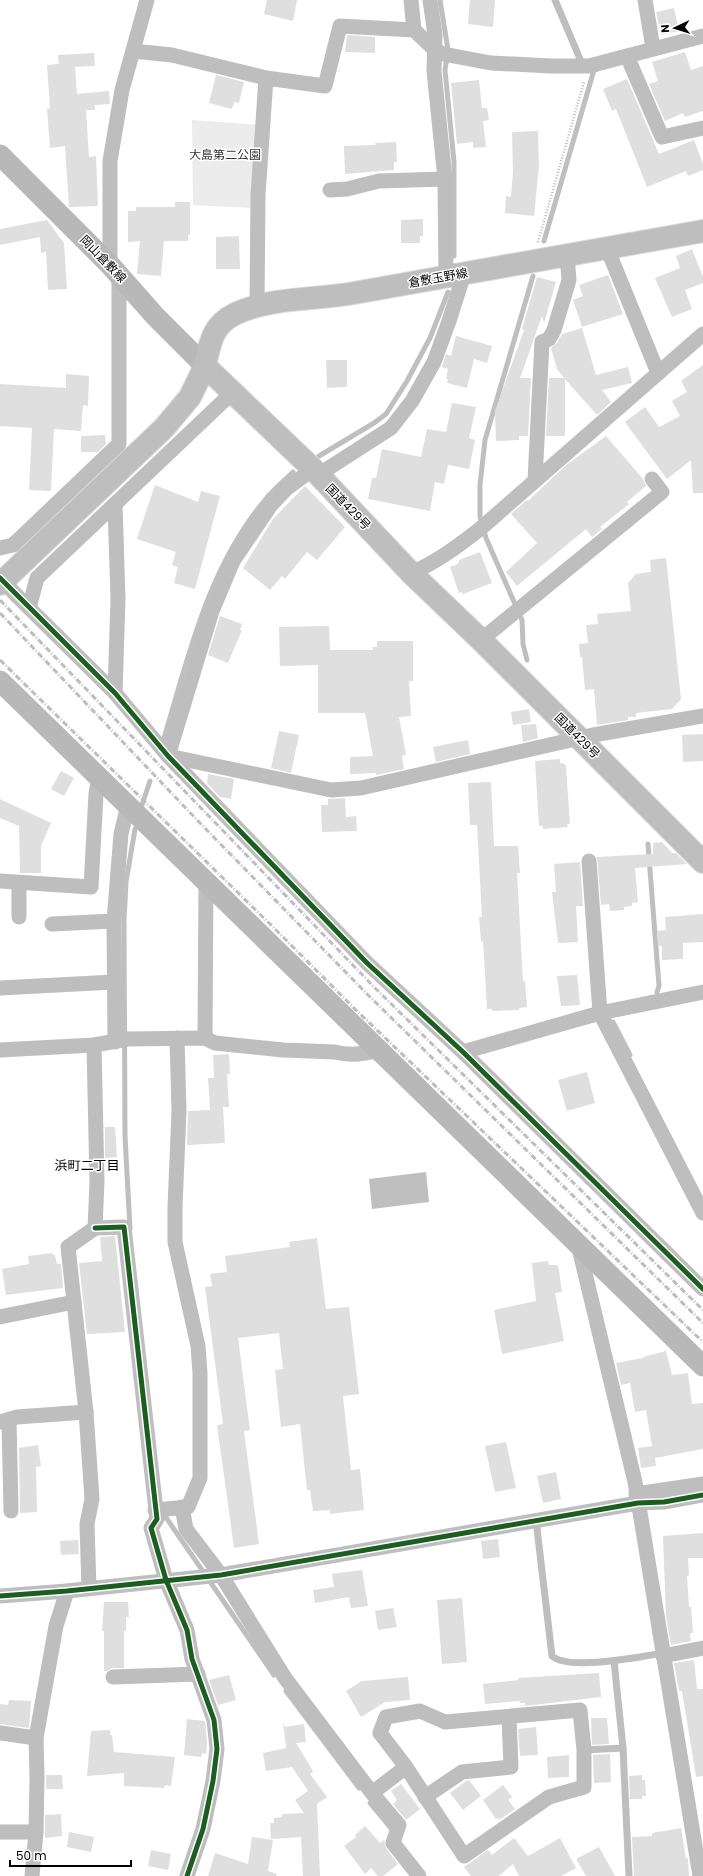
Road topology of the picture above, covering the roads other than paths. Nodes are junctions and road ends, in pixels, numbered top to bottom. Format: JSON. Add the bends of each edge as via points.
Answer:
{"nodes":[{"id":1,"x":147,"y":0,"type":"edge"},
{"id":2,"x":411,"y":0,"type":"edge"},
{"id":3,"x":430,"y":0,"type":"edge"},
{"id":4,"x":555,"y":0,"type":"edge"},
{"id":5,"x":645,"y":0,"type":"edge"},
{"id":6,"x":414,"y":30,"type":"junction"},
{"id":7,"x":703,"y":36,"type":"edge"},
{"id":8,"x":653,"y":48,"type":"junction"},
{"id":9,"x":133,"y":51,"type":"junction"},
{"id":10,"x":443,"y":53,"type":"junction"},
{"id":11,"x":628,"y":60,"type":"junction"},
{"id":12,"x":586,"y":66,"type":"junction"},
{"id":13,"x":266,"y":78,"type":"junction"},
{"id":14,"x":703,"y":128,"type":"edge"},
{"id":15,"x":0,"y":155,"type":"edge"},
{"id":16,"x":445,"y":178,"type":"junction"},
{"id":17,"x":330,"y":190,"type":"dead end"},
{"id":18,"x":702,"y":235,"type":"edge"},
{"id":19,"x":607,"y":248,"type":"junction"},
{"id":20,"x":567,"y":256,"type":"junction"},
{"id":21,"x":115,"y":270,"type":"junction"},
{"id":22,"x":455,"y":275,"type":"junction"},
{"id":23,"x":257,"y":306,"type":"junction"},
{"id":24,"x":703,"y":334,"type":"edge"},
{"id":25,"x":204,"y":366,"type":"junction"},
{"id":26,"x":658,"y":373,"type":"junction"},
{"id":27,"x":233,"y":392,"type":"junction"},
{"id":28,"x":315,"y":472,"type":"junction"},
{"id":29,"x":652,"y":479,"type":"dead end"},
{"id":30,"x":535,"y":480,"type":"junction"},
{"id":31,"x":116,"y":504,"type":"junction"},
{"id":32,"x":0,"y":548,"type":"edge"},
{"id":33,"x":412,"y":573,"type":"junction"},
{"id":34,"x":0,"y":578,"type":"edge"},
{"id":35,"x":0,"y":584,"type":"edge"},
{"id":36,"x":29,"y":608,"type":"junction"},
{"id":37,"x":481,"y":640,"type":"junction"},
{"id":38,"x":0,"y":680,"type":"edge"},
{"id":39,"x":115,"y":693,"type":"junction"},
{"id":40,"x":703,"y":716,"type":"edge"},
{"id":41,"x":580,"y":739,"type":"junction"},
{"id":42,"x":168,"y":756,"type":"junction"},
{"id":43,"x":99,"y":776,"type":"junction"},
{"id":44,"x":128,"y":804,"type":"junction"},
{"id":45,"x":589,"y":861,"type":"dead end"},
{"id":46,"x":703,"y":862,"type":"edge"},
{"id":47,"x":0,"y":881,"type":"edge"},
{"id":48,"x":206,"y":881,"type":"junction"},
{"id":49,"x":19,"y":883,"type":"junction"},
{"id":50,"x":19,"y":918,"type":"dead end"},
{"id":51,"x":114,"y":921,"type":"junction"},
{"id":52,"x":52,"y":924,"type":"dead end"},
{"id":53,"x":114,"y":982,"type":"junction"},
{"id":54,"x":0,"y":988,"type":"edge"},
{"id":55,"x":703,"y":992,"type":"edge"},
{"id":56,"x":600,"y":1013,"type":"junction"},
{"id":57,"x":177,"y":1038,"type":"junction"},
{"id":58,"x":205,"y":1038,"type":"junction"},
{"id":59,"x":121,"y":1041,"type":"junction"},
{"id":60,"x":94,"y":1045,"type":"junction"},
{"id":61,"x":0,"y":1050,"type":"edge"},
{"id":62,"x":379,"y":1050,"type":"junction"},
{"id":63,"x":463,"y":1052,"type":"junction"},
{"id":64,"x":703,"y":1213,"type":"edge"},
{"id":65,"x":95,"y":1228,"type":"junction"},
{"id":66,"x":578,"y":1243,"type":"junction"},
{"id":67,"x":703,"y":1289,"type":"edge"},
{"id":68,"x":74,"y":1302,"type":"junction"},
{"id":69,"x":0,"y":1317,"type":"edge"},
{"id":70,"x":703,"y":1366,"type":"edge"},
{"id":71,"x":86,"y":1412,"type":"junction"},
{"id":72,"x":4,"y":1421,"type":"edge"},
{"id":73,"x":703,"y":1484,"type":"edge"},
{"id":74,"x":703,"y":1495,"type":"edge"},
{"id":75,"x":637,"y":1499,"type":"junction"},
{"id":76,"x":182,"y":1507,"type":"junction"},
{"id":77,"x":160,"y":1509,"type":"junction"},
{"id":78,"x":11,"y":1511,"type":"dead end"},
{"id":79,"x":536,"y":1520,"type":"junction"},
{"id":80,"x":211,"y":1575,"type":"junction"},
{"id":81,"x":166,"y":1580,"type":"junction"},
{"id":82,"x":89,"y":1588,"type":"junction"},
{"id":83,"x":67,"y":1591,"type":"junction"},
{"id":84,"x":0,"y":1596,"type":"edge"},
{"id":85,"x":703,"y":1648,"type":"edge"},
{"id":86,"x":663,"y":1655,"type":"junction"},
{"id":87,"x":614,"y":1661,"type":"junction"},
{"id":88,"x":198,"y":1674,"type":"junction"},
{"id":89,"x":113,"y":1677,"type":"dead end"},
{"id":90,"x":509,"y":1717,"type":"junction"},
{"id":91,"x":0,"y":1733,"type":"edge"},
{"id":92,"x":36,"y":1738,"type":"junction"},
{"id":93,"x":623,"y":1748,"type":"junction"},
{"id":94,"x":584,"y":1750,"type":"junction"},
{"id":95,"x":406,"y":1767,"type":"junction"},
{"id":96,"x":372,"y":1793,"type":"junction"},
{"id":97,"x":425,"y":1797,"type":"junction"},
{"id":98,"x":696,"y":1815,"type":"edge"},
{"id":99,"x":0,"y":1832,"type":"edge"},
{"id":100,"x":36,"y":1832,"type":"junction"},
{"id":101,"x":32,"y":1876,"type":"edge"},
{"id":102,"x":187,"y":1876,"type":"edge"},
{"id":103,"x":419,"y":1876,"type":"edge"},
{"id":104,"x":628,"y":1876,"type":"edge"},
{"id":105,"x":700,"y":1876,"type":"edge"}],
"edges":[{"from":1,"to":9,"type":"street"},
{"from":2,"to":6,"type":"street"},
{"from":3,"to":10,"type":"street","via":[[435,35]]},
{"from":4,"to":12,"type":"lane"},
{"from":5,"to":8,"type":"street"},
{"from":6,"to":10,"type":"street"},
{"from":6,"to":13,"type":"street","via":[[340,26],[324,86]]},
{"from":7,"to":8,"type":"street"},
{"from":8,"to":11,"type":"street"},
{"from":9,"to":13,"type":"street","via":[[172,55]]},
{"from":9,"to":21,"type":"street","via":[[122,90],[110,160]]},
{"from":10,"to":12,"type":"street","via":[[491,63]]},
{"from":10,"to":16,"type":"street","via":[[434,71]]},
{"from":11,"to":12,"type":"street"},
{"from":11,"to":14,"type":"street","via":[[662,137]]},
{"from":13,"to":23,"type":"street","via":[[258,195]]},
{"from":15,"to":21,"type":"street","name":"岡山倉敷線"},
{"from":16,"to":17,"type":"street","via":[[379,181],[347,189]]},
{"from":16,"to":22,"type":"street"},
{"from":18,"to":19,"type":"main road","name":"倉敷玉野線"},
{"from":19,"to":20,"type":"main road","name":"倉敷玉野線"},
{"from":19,"to":26,"type":"street"},
{"from":20,"to":22,"type":"main road","name":"倉敷玉野線"},
{"from":20,"to":30,"type":"street","via":[[568,280],[554,330],[549,339],[542,342]]},
{"from":21,"to":25,"type":"street","name":"岡山倉敷線"},
{"from":21,"to":32,"type":"street","via":[[118,444],[13,545]]},
{"from":22,"to":23,"type":"main road","name":"倉敷玉野線","via":[[346,295]]},
{"from":22,"to":28,"type":"street","via":[[449,321],[434,362],[412,401],[391,428]]},
{"from":23,"to":25,"type":"main road","name":"倉敷玉野線","via":[[235,314],[223,321],[214,331]]},
{"from":24,"to":26,"type":"street"},
{"from":25,"to":27,"type":"main road","name":"国道429号"},
{"from":25,"to":35,"type":"main road","via":[[190,398],[164,428]]},
{"from":26,"to":30,"type":"street"},
{"from":27,"to":28,"type":"main road","name":"国道429号"},
{"from":27,"to":31,"type":"street"},
{"from":28,"to":33,"type":"main road","name":"国道429号"},
{"from":28,"to":42,"type":"street","via":[[286,489],[271,505],[233,561],[212,612]]},
{"from":29,"to":37,"type":"street","via":[[662,492]]},
{"from":30,"to":33,"type":"street","via":[[483,526],[443,556]]},
{"from":31,"to":36,"type":"street","via":[[37,578]]},
{"from":31,"to":39,"type":"street","via":[[118,599]]},
{"from":33,"to":37,"type":"main road","name":"国道429号"},
{"from":34,"to":36,"type":"street","bridge":true},
{"from":36,"to":39,"type":"street"},
{"from":37,"to":41,"type":"main road","name":"国道429号"},
{"from":38,"to":43,"type":"street"},
{"from":39,"to":42,"type":"street"},
{"from":40,"to":41,"type":"street"},
{"from":41,"to":42,"type":"street","via":[[361,788],[331,790]]},
{"from":41,"to":46,"type":"main road","name":"国道429号"},
{"from":42,"to":63,"type":"street","via":[[367,963]]},
{"from":43,"to":44,"type":"street"},
{"from":43,"to":49,"type":"street","via":[[91,887]]},
{"from":44,"to":48,"type":"street"},
{"from":44,"to":51,"type":"street","via":[[121,834]]},
{"from":45,"to":56,"type":"street"},
{"from":47,"to":49,"type":"street"},
{"from":48,"to":58,"type":"street"},
{"from":48,"to":62,"type":"street"},
{"from":49,"to":50,"type":"street"},
{"from":51,"to":52,"type":"street"},
{"from":51,"to":53,"type":"street"},
{"from":53,"to":54,"type":"street"},
{"from":53,"to":59,"type":"street"},
{"from":55,"to":56,"type":"street"},
{"from":56,"to":63,"type":"street"},
{"from":56,"to":64,"type":"street"},
{"from":57,"to":58,"type":"street"},
{"from":57,"to":59,"type":"street"},
{"from":57,"to":76,"type":"street","via":[[179,1111],[175,1242],[198,1346],[200,1373],[200,1478],[188,1506]]},
{"from":58,"to":62,"type":"street","via":[[215,1043],[283,1050],[344,1054]]},
{"from":59,"to":60,"type":"street"},
{"from":60,"to":61,"type":"street"},
{"from":60,"to":65,"type":"street","via":[[97,1182]]},
{"from":62,"to":66,"type":"street"},
{"from":63,"to":67,"type":"street"},
{"from":65,"to":68,"type":"street","via":[[68,1247]]},
{"from":65,"to":77,"type":"street","via":[[124,1226]]},
{"from":66,"to":70,"type":"street"},
{"from":66,"to":75,"type":"street"},
{"from":68,"to":69,"type":"street"},
{"from":68,"to":71,"type":"street"},
{"from":71,"to":72,"type":"street","via":[[17,1417]]},
{"from":71,"to":82,"type":"street","via":[[92,1499],[87,1524]]},
{"from":72,"to":78,"type":"street"},
{"from":73,"to":75,"type":"street"},
{"from":74,"to":75,"type":"street","via":[[664,1502]]},
{"from":75,"to":79,"type":"street"},
{"from":75,"to":86,"type":"street"},
{"from":76,"to":77,"type":"street"},
{"from":76,"to":80,"type":"street","via":[[186,1529]]},
{"from":77,"to":81,"type":"street","via":[[151,1528]]},
{"from":79,"to":80,"type":"street"},
{"from":79,"to":87,"type":"lane","via":[[552,1656],[557,1661],[568,1662]]},
{"from":80,"to":81,"type":"street"},
{"from":80,"to":96,"type":"street"},
{"from":81,"to":82,"type":"street"},
{"from":81,"to":88,"type":"street","via":[[187,1630],[192,1659]]},
{"from":82,"to":83,"type":"street"},
{"from":83,"to":84,"type":"street"},
{"from":83,"to":92,"type":"street","via":[[56,1626]]},
{"from":85,"to":86,"type":"street"},
{"from":86,"to":87,"type":"lane"},
{"from":86,"to":98,"type":"street"},
{"from":87,"to":93,"type":"lane"},
{"from":88,"to":89,"type":"street"},
{"from":88,"to":102,"type":"street","via":[[214,1720],[216,1749],[204,1829]]},
{"from":90,"to":94,"type":"street","via":[[580,1710]]},
{"from":90,"to":95,"type":"street","via":[[445,1722],[420,1712],[386,1717],[380,1733]]},
{"from":90,"to":97,"type":"street","via":[[511,1767],[462,1772]]},
{"from":91,"to":92,"type":"street"},
{"from":92,"to":100,"type":"street"},
{"from":93,"to":94,"type":"lane"},
{"from":93,"to":104,"type":"lane"},
{"from":94,"to":97,"type":"street","via":[[584,1787],[549,1797],[464,1856]]},
{"from":95,"to":96,"type":"street"},
{"from":95,"to":97,"type":"street"},
{"from":96,"to":103,"type":"street","via":[[399,1825],[393,1843]]},
{"from":98,"to":105,"type":"street"},
{"from":99,"to":100,"type":"street"},
{"from":100,"to":101,"type":"street"}]}
